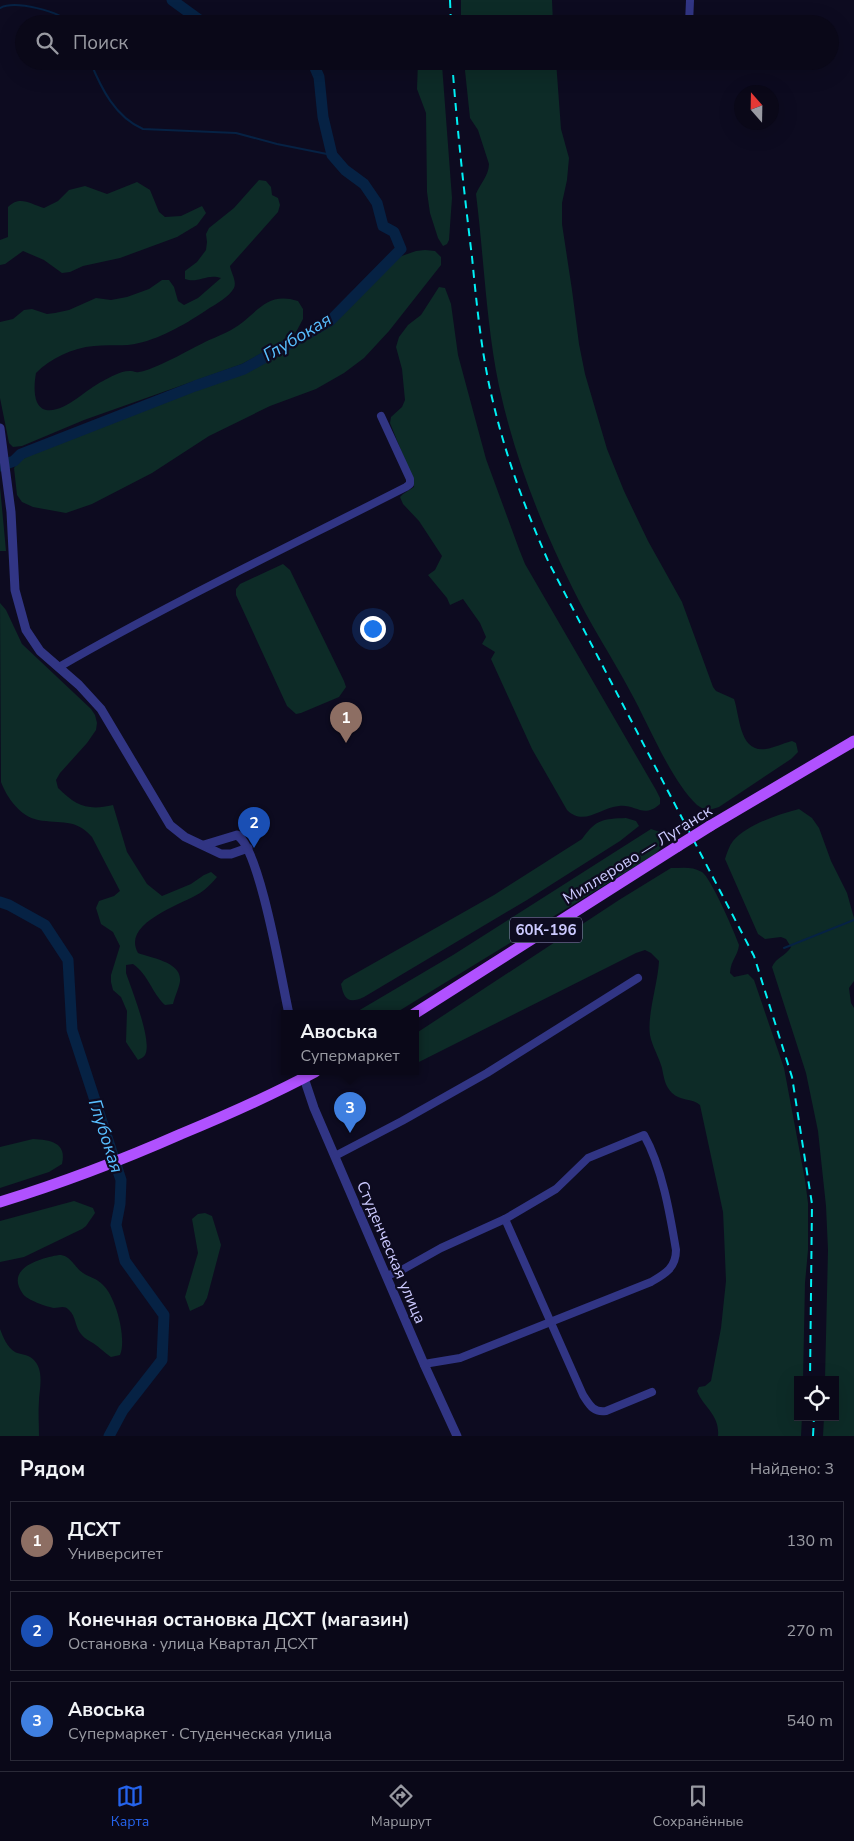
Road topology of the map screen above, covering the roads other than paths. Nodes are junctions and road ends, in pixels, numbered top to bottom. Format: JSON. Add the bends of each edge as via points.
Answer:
{"nodes":[{"id":1,"x":690,"y":0,"type":"edge"},
{"id":2,"x":689,"y":15,"type":"edge"},
{"id":3,"x":381,"y":416,"type":"dead end"},
{"id":4,"x":0,"y":428,"type":"edge"},
{"id":5,"x":59,"y":667,"type":"junction"},
{"id":6,"x":854,"y":741,"type":"edge"},
{"id":7,"x":204,"y":845,"type":"junction"},
{"id":8,"x":248,"y":848,"type":"junction"},
{"id":9,"x":638,"y":978,"type":"dead end"},
{"id":10,"x":288,"y":1010,"type":"edge"},
{"id":11,"x":419,"y":1011,"type":"edge"},
{"id":12,"x":303,"y":1075,"type":"edge"},
{"id":13,"x":335,"y":1156,"type":"junction"},
{"id":14,"x":0,"y":1202,"type":"edge"},
{"id":15,"x":505,"y":1219,"type":"junction"},
{"id":16,"x":386,"y":1276,"type":"junction"},
{"id":17,"x":551,"y":1322,"type":"junction"},
{"id":18,"x":424,"y":1364,"type":"junction"},
{"id":19,"x":652,"y":1392,"type":"dead end"},
{"id":20,"x":457,"y":1436,"type":"edge"}],
"edges":[{"from":1,"to":2,"type":"street"},
{"from":3,"to":5,"type":"street","via":[[410,479],[406,488],[107,639]]},
{"from":4,"to":5,"type":"street","via":[[16,597],[29,635],[40,651]]},
{"from":5,"to":7,"type":"street","via":[[80,684],[100,709],[166,820],[179,833]]},
{"from":6,"to":11,"type":"main road","name":"Миллерово — Луганск","number":"60К-196","bridge":true,"via":[[710,826]]},
{"from":7,"to":8,"type":"street","via":[[226,855]]},
{"from":7,"to":8,"type":"street","via":[[237,835]]},
{"from":8,"to":10,"type":"street","via":[[263,894]]},
{"from":9,"to":13,"type":"street","via":[[486,1073]]},
{"from":12,"to":13,"type":"street","name":"Студенческая улица"},
{"from":12,"to":14,"type":"main road","via":[[248,1106],[146,1150]]},
{"from":13,"to":16,"type":"street","name":"Студенческая улица"},
{"from":15,"to":16,"type":"street"},
{"from":15,"to":17,"type":"street"},
{"from":15,"to":17,"type":"street","via":[[556,1189],[588,1158],[644,1135],[657,1163],[676,1250],[674,1264],[651,1282]]},
{"from":16,"to":18,"type":"street","name":"Студенческая улица"},
{"from":17,"to":18,"type":"street","via":[[460,1358]]},
{"from":17,"to":19,"type":"street","via":[[583,1395],[594,1410],[606,1411]]},
{"from":18,"to":20,"type":"street","name":"Студенческая улица"}]}
